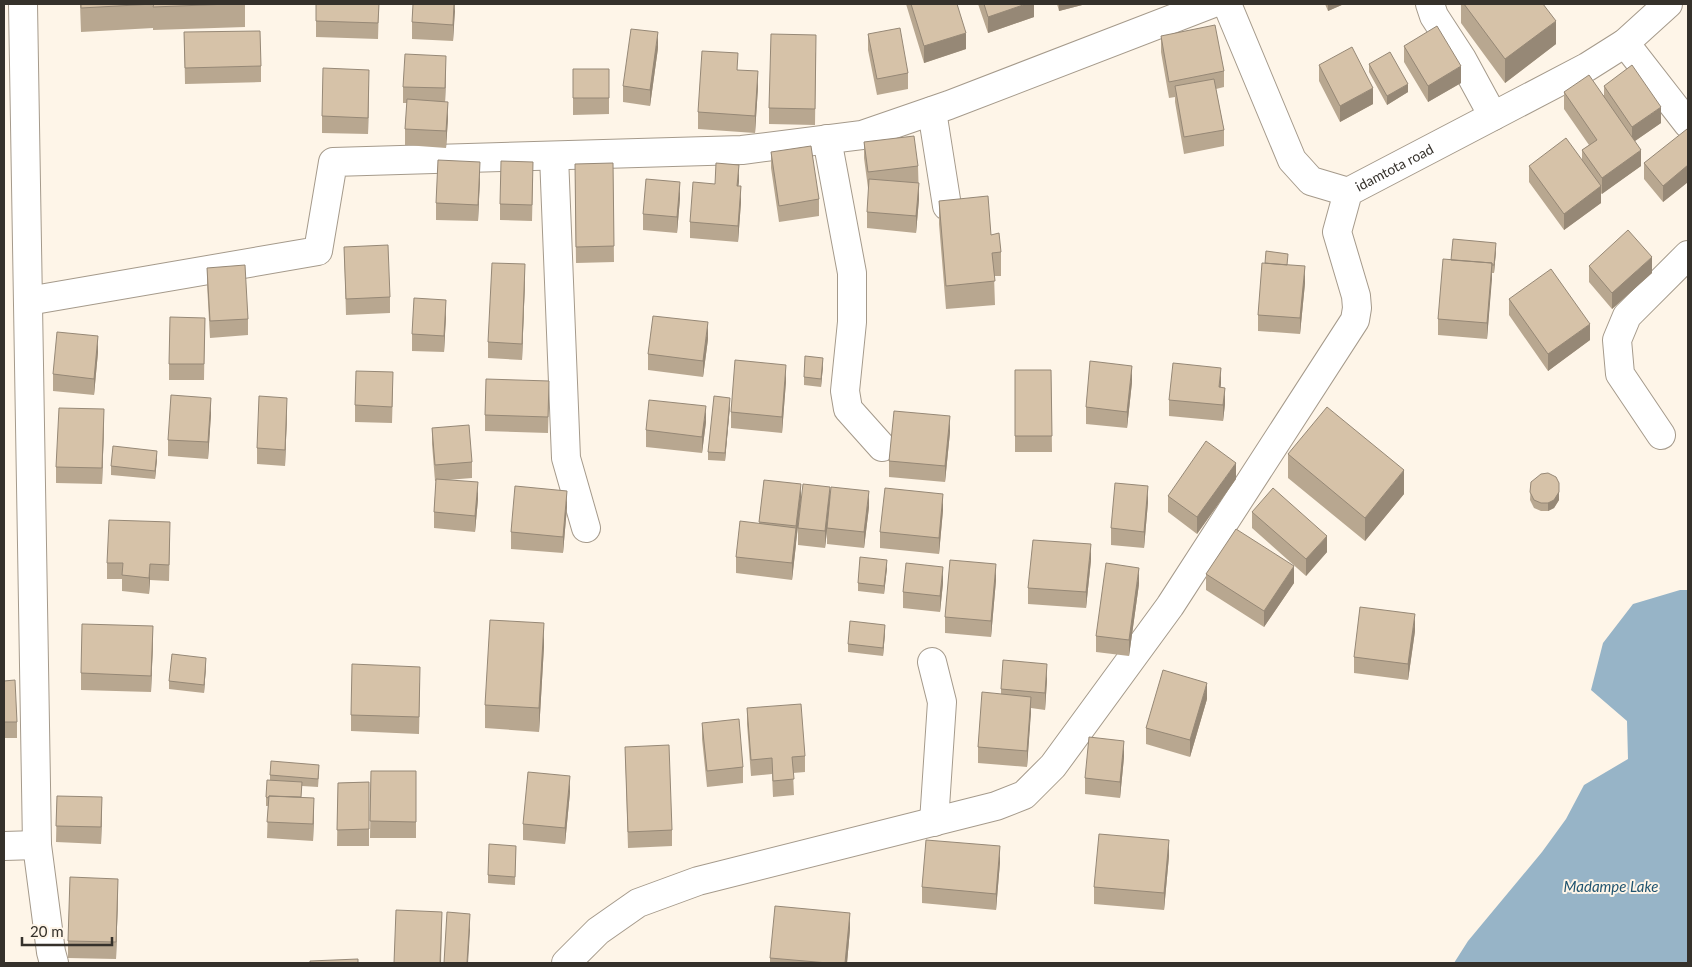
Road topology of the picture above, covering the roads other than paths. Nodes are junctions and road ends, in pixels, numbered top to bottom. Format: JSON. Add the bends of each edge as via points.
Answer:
{"nodes":[{"id":1,"x":23,"y":4,"type":"edge"},
{"id":2,"x":1211,"y":4,"type":"edge"},
{"id":3,"x":1227,"y":4,"type":"edge"},
{"id":4,"x":1430,"y":4,"type":"edge"},
{"id":5,"x":1668,"y":4,"type":"edge"},
{"id":6,"x":1625,"y":42,"type":"junction"},
{"id":7,"x":932,"y":111,"type":"junction"},
{"id":8,"x":1493,"y":116,"type":"junction"},
{"id":9,"x":1688,"y":124,"type":"edge"},
{"id":10,"x":827,"y":139,"type":"junction"},
{"id":11,"x":554,"y":156,"type":"junction"},
{"id":12,"x":1348,"y":192,"type":"junction"},
{"id":13,"x":946,"y":206,"type":"edge"},
{"id":14,"x":1688,"y":255,"type":"edge"},
{"id":15,"x":28,"y":301,"type":"junction"},
{"id":16,"x":1661,"y":436,"type":"dead end"},
{"id":17,"x":882,"y":447,"type":"dead end"},
{"id":18,"x":586,"y":528,"type":"dead end"},
{"id":19,"x":932,"y":662,"type":"dead end"},
{"id":20,"x":934,"y":822,"type":"junction"},
{"id":21,"x":37,"y":845,"type":"junction"},
{"id":22,"x":4,"y":846,"type":"edge"},
{"id":23,"x":54,"y":963,"type":"edge"},
{"id":24,"x":566,"y":963,"type":"edge"}],
"edges":[{"from":1,"to":15,"type":"street"},
{"from":2,"to":7,"type":"street"},
{"from":3,"to":12,"type":"street","via":[[1292,160],[1311,181]]},
{"from":4,"to":8,"type":"street"},
{"from":5,"to":6,"type":"street","name":"idamtota road"},
{"from":6,"to":8,"type":"street","name":"idamtota road","via":[[1587,67]]},
{"from":6,"to":9,"type":"street"},
{"from":7,"to":10,"type":"street","via":[[862,135]]},
{"from":7,"to":13,"type":"street"},
{"from":8,"to":12,"type":"street","name":"idamtota road"},
{"from":10,"to":11,"type":"street","via":[[742,150]]},
{"from":10,"to":17,"type":"street","via":[[852,273],[846,400],[848,409]]},
{"from":11,"to":15,"type":"street","via":[[333,162],[318,251]]},
{"from":11,"to":18,"type":"street","via":[[566,458]]},
{"from":12,"to":20,"type":"street","name":"idamtota road","via":[[1337,232],[1356,296],[1355,320],[1170,606],[1053,766],[1024,794],[996,806]]},
{"from":14,"to":16,"type":"street","via":[[1627,316],[1617,340],[1620,374]]},
{"from":15,"to":21,"type":"street"},
{"from":19,"to":20,"type":"street","via":[[942,702]]},
{"from":20,"to":24,"type":"street","name":"idamtota road","via":[[698,881],[638,903],[598,932]]},
{"from":21,"to":22,"type":"street"},
{"from":21,"to":23,"type":"street"}]}
